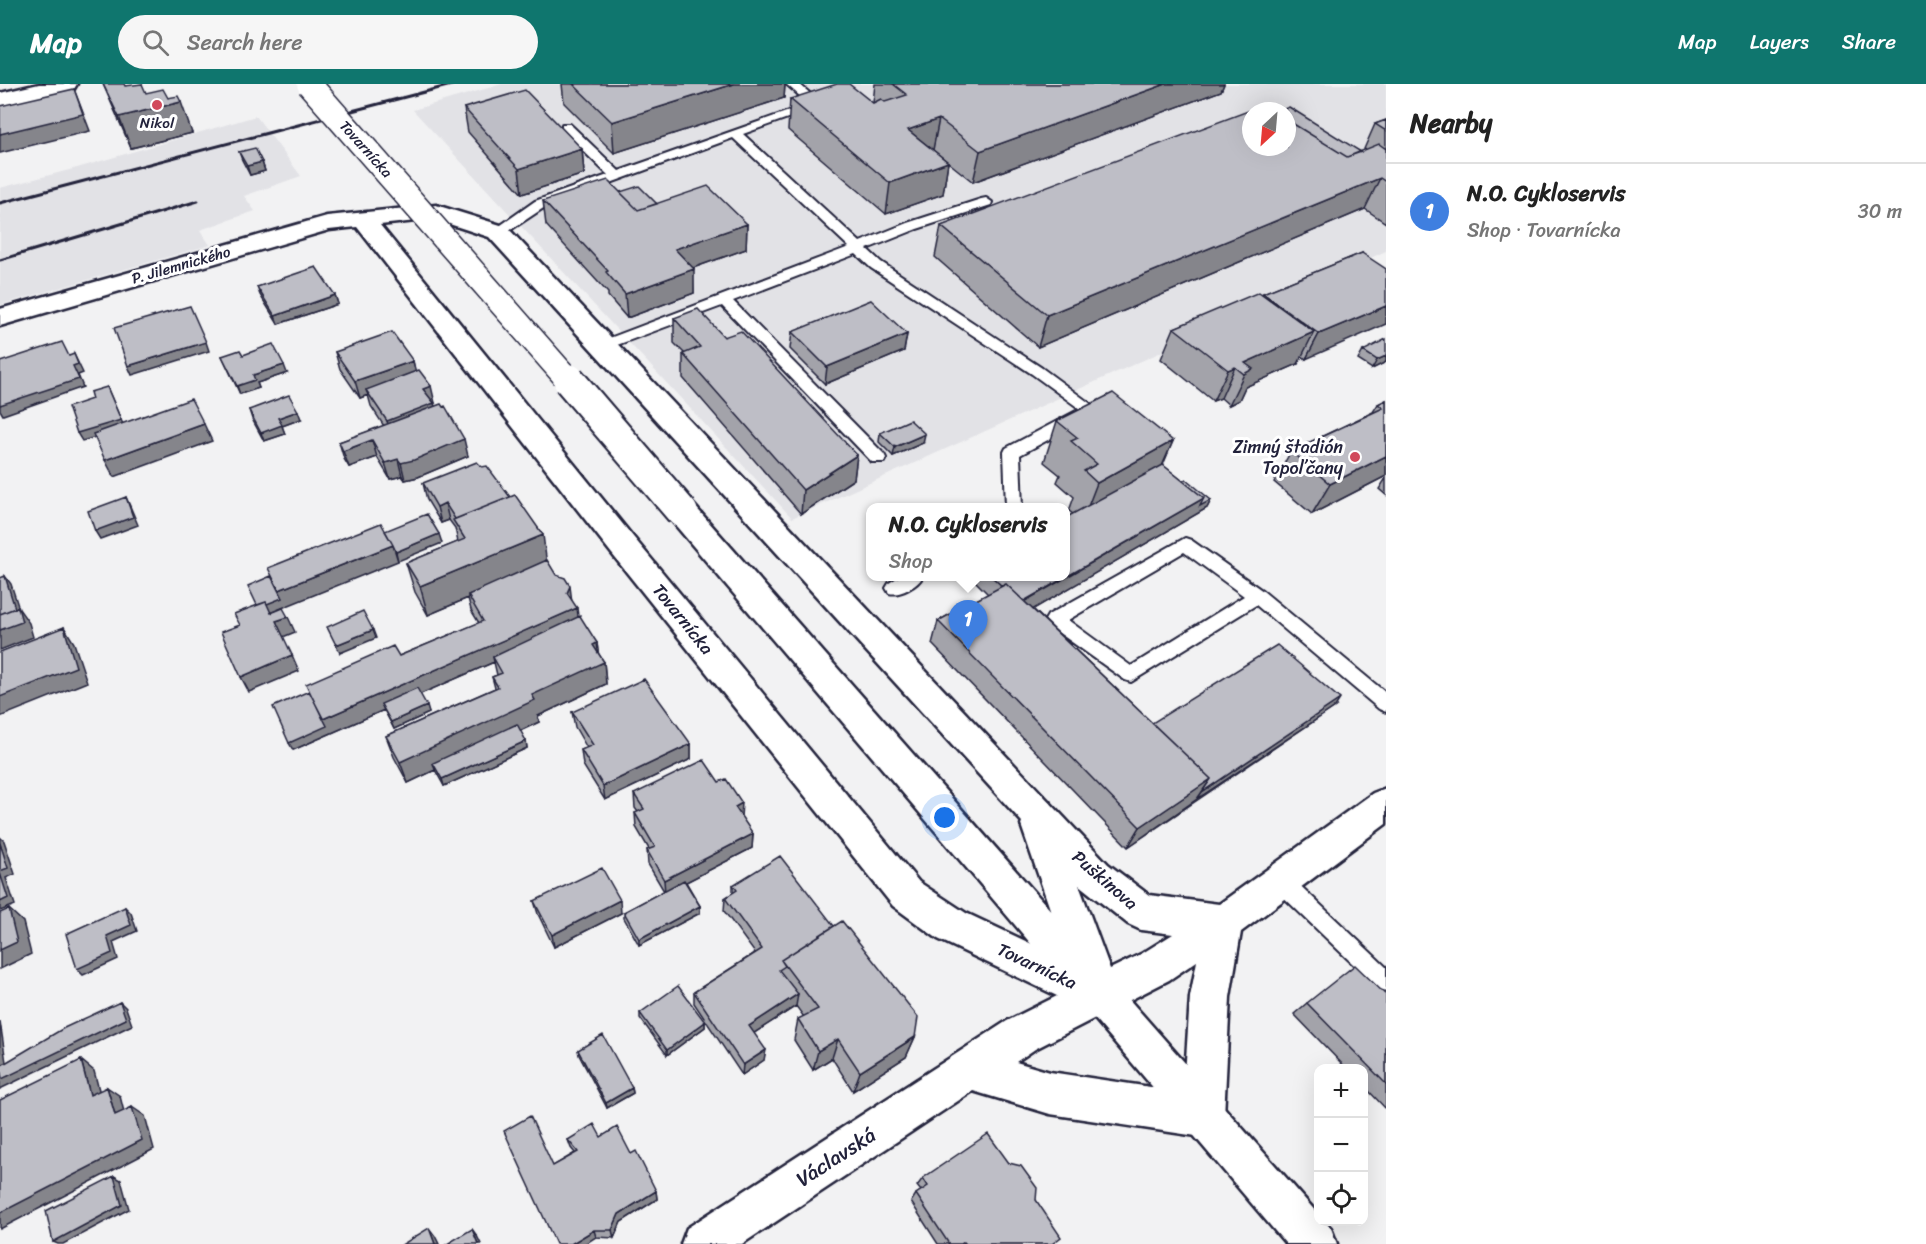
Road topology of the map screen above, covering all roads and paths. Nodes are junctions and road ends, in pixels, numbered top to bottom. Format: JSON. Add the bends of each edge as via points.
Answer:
{"nodes":[{"id":1,"x":66,"y":84,"type":"edge"},
{"id":2,"x":309,"y":84,"type":"edge"},
{"id":3,"x":792,"y":84,"type":"edge"},
{"id":4,"x":0,"y":100,"type":"edge"},
{"id":5,"x":566,"y":127,"type":"dead end"},
{"id":6,"x":735,"y":133,"type":"junction"},
{"id":7,"x":617,"y":176,"type":"junction"},
{"id":8,"x":986,"y":202,"type":"dead end"},
{"id":9,"x":363,"y":219,"type":"junction"},
{"id":10,"x":498,"y":232,"type":"junction"},
{"id":11,"x":858,"y":248,"type":"junction"},
{"id":12,"x":724,"y":300,"type":"junction"},
{"id":13,"x":0,"y":318,"type":"edge"},
{"id":14,"x":604,"y":345,"type":"junction"},
{"id":15,"x":878,"y":458,"type":"dead end"},
{"id":16,"x":1014,"y":503,"type":"edge"},
{"id":17,"x":907,"y":581,"type":"edge"},
{"id":18,"x":895,"y":588,"type":"dead end"},
{"id":19,"x":1257,"y":596,"type":"junction"},
{"id":20,"x":1386,"y":704,"type":"edge"},
{"id":21,"x":1386,"y":804,"type":"edge"},
{"id":22,"x":1035,"y":814,"type":"junction"},
{"id":23,"x":1281,"y":881,"type":"junction"},
{"id":24,"x":1224,"y":922,"type":"junction"},
{"id":25,"x":1386,"y":981,"type":"edge"},
{"id":26,"x":1100,"y":996,"type":"junction"},
{"id":27,"x":969,"y":1069,"type":"junction"},
{"id":28,"x":1203,"y":1116,"type":"junction"},
{"id":29,"x":703,"y":1244,"type":"edge"},
{"id":30,"x":1315,"y":1244,"type":"edge"}],
"edges":[{"from":1,"to":4,"type":"street"},
{"from":2,"to":26,"type":"street","name":"Tovarnícka","bridge":true},
{"from":3,"to":6,"type":"lane","via":[[818,105]]},
{"from":5,"to":7,"type":"lane"},
{"from":6,"to":7,"type":"lane"},
{"from":6,"to":11,"type":"lane"},
{"from":7,"to":10,"type":"lane","via":[[540,204]]},
{"from":8,"to":11,"type":"lane"},
{"from":9,"to":10,"type":"street","name":"Tovarnícka","via":[[436,212]]},
{"from":9,"to":13,"type":"street","name":"P. Jilemnického","via":[[327,223]]},
{"from":9,"to":26,"type":"street","name":"Tovarnícka","via":[[906,894],[952,926]]},
{"from":10,"to":14,"type":"street","name":"Tovarnícka"},
{"from":11,"to":12,"type":"lane"},
{"from":11,"to":16,"type":"lane","via":[[876,265],[1091,410],[1012,452]]},
{"from":12,"to":14,"type":"lane"},
{"from":12,"to":15,"type":"lane"},
{"from":14,"to":22,"type":"street","name":"Tovarnícka"},
{"from":17,"to":18,"type":"lane"},
{"from":19,"to":19,"type":"lane","via":[[1185,544],[1054,620],[1131,675]]},
{"from":19,"to":20,"type":"lane"},
{"from":21,"to":23,"type":"street"},
{"from":22,"to":24,"type":"street","name":"Puškinova","via":[[1095,876],[1141,912]]},
{"from":22,"to":26,"type":"street","name":"Tovarnícka"},
{"from":23,"to":24,"type":"street"},
{"from":23,"to":25,"type":"lane"},
{"from":24,"to":26,"type":"street","via":[[1155,967]]},
{"from":24,"to":28,"type":"street","via":[[1209,997]]},
{"from":26,"to":27,"type":"street","name":"Václavská","via":[[1021,1035]]},
{"from":26,"to":28,"type":"street","name":"Tovarnícka"},
{"from":27,"to":28,"type":"street","via":[[1050,1093]]},
{"from":27,"to":29,"type":"street","name":"Václavská"},
{"from":28,"to":30,"type":"street","name":"Tovarnícka"}]}
